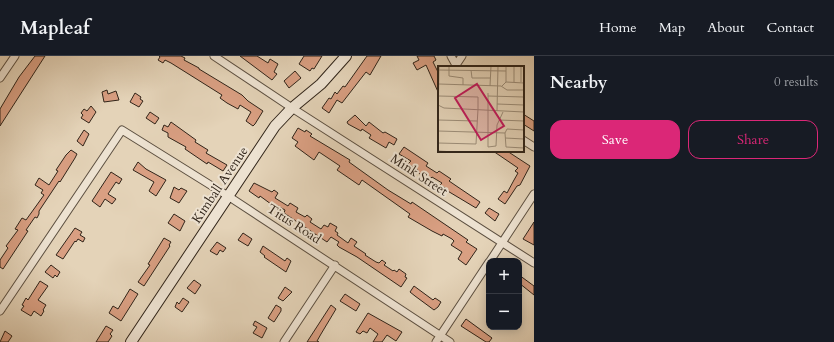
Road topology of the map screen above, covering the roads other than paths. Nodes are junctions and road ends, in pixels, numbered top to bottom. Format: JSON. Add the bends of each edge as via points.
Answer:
{"nodes":[{"id":1,"x":15,"y":56,"type":"edge"},
{"id":2,"x":214,"y":56,"type":"edge"},
{"id":3,"x":346,"y":56,"type":"edge"},
{"id":4,"x":451,"y":56,"type":"edge"},
{"id":5,"x":462,"y":56,"type":"edge"},
{"id":6,"x":456,"y":66,"type":"edge"},
{"id":7,"x":0,"y":78,"type":"edge"},
{"id":8,"x":292,"y":108,"type":"junction"},
{"id":9,"x":524,"y":141,"type":"edge"},
{"id":10,"x":534,"y":147,"type":"edge"},
{"id":11,"x":534,"y":194,"type":"edge"},
{"id":12,"x":228,"y":196,"type":"junction"},
{"id":13,"x":502,"y":242,"type":"junction"},
{"id":14,"x":491,"y":258,"type":"edge"},
{"id":15,"x":534,"y":263,"type":"edge"},
{"id":16,"x":335,"y":265,"type":"junction"},
{"id":17,"x":486,"y":266,"type":"edge"},
{"id":18,"x":0,"y":311,"type":"edge"},
{"id":19,"x":441,"y":335,"type":"junction"},
{"id":20,"x":131,"y":342,"type":"edge"},
{"id":21,"x":284,"y":342,"type":"edge"},
{"id":22,"x":436,"y":342,"type":"edge"},
{"id":23,"x":450,"y":342,"type":"edge"}],
"edges":[{"from":1,"to":7,"type":"street"},
{"from":2,"to":8,"type":"street","name":"Mink Street"},
{"from":3,"to":8,"type":"street","name":"Kimball Avenue","via":[[321,84]]},
{"from":4,"to":6,"type":"street"},
{"from":5,"to":6,"type":"street"},
{"from":8,"to":12,"type":"street","name":"Kimball Avenue","via":[[275,126]]},
{"from":8,"to":13,"type":"street","name":"Mink Street"},
{"from":9,"to":10,"type":"street"},
{"from":11,"to":13,"type":"street"},
{"from":12,"to":16,"type":"street","name":"Titus Road"},
{"from":12,"to":18,"type":"street","name":"Titus Road","via":[[122,130]]},
{"from":12,"to":20,"type":"street","name":"Kimball Avenue"},
{"from":13,"to":14,"type":"street"},
{"from":13,"to":15,"type":"street","name":"Mink Street"},
{"from":16,"to":19,"type":"street","name":"Titus Road"},
{"from":16,"to":21,"type":"street"},
{"from":17,"to":19,"type":"street"},
{"from":19,"to":22,"type":"street"},
{"from":19,"to":23,"type":"street","name":"Titus Road"}]}
